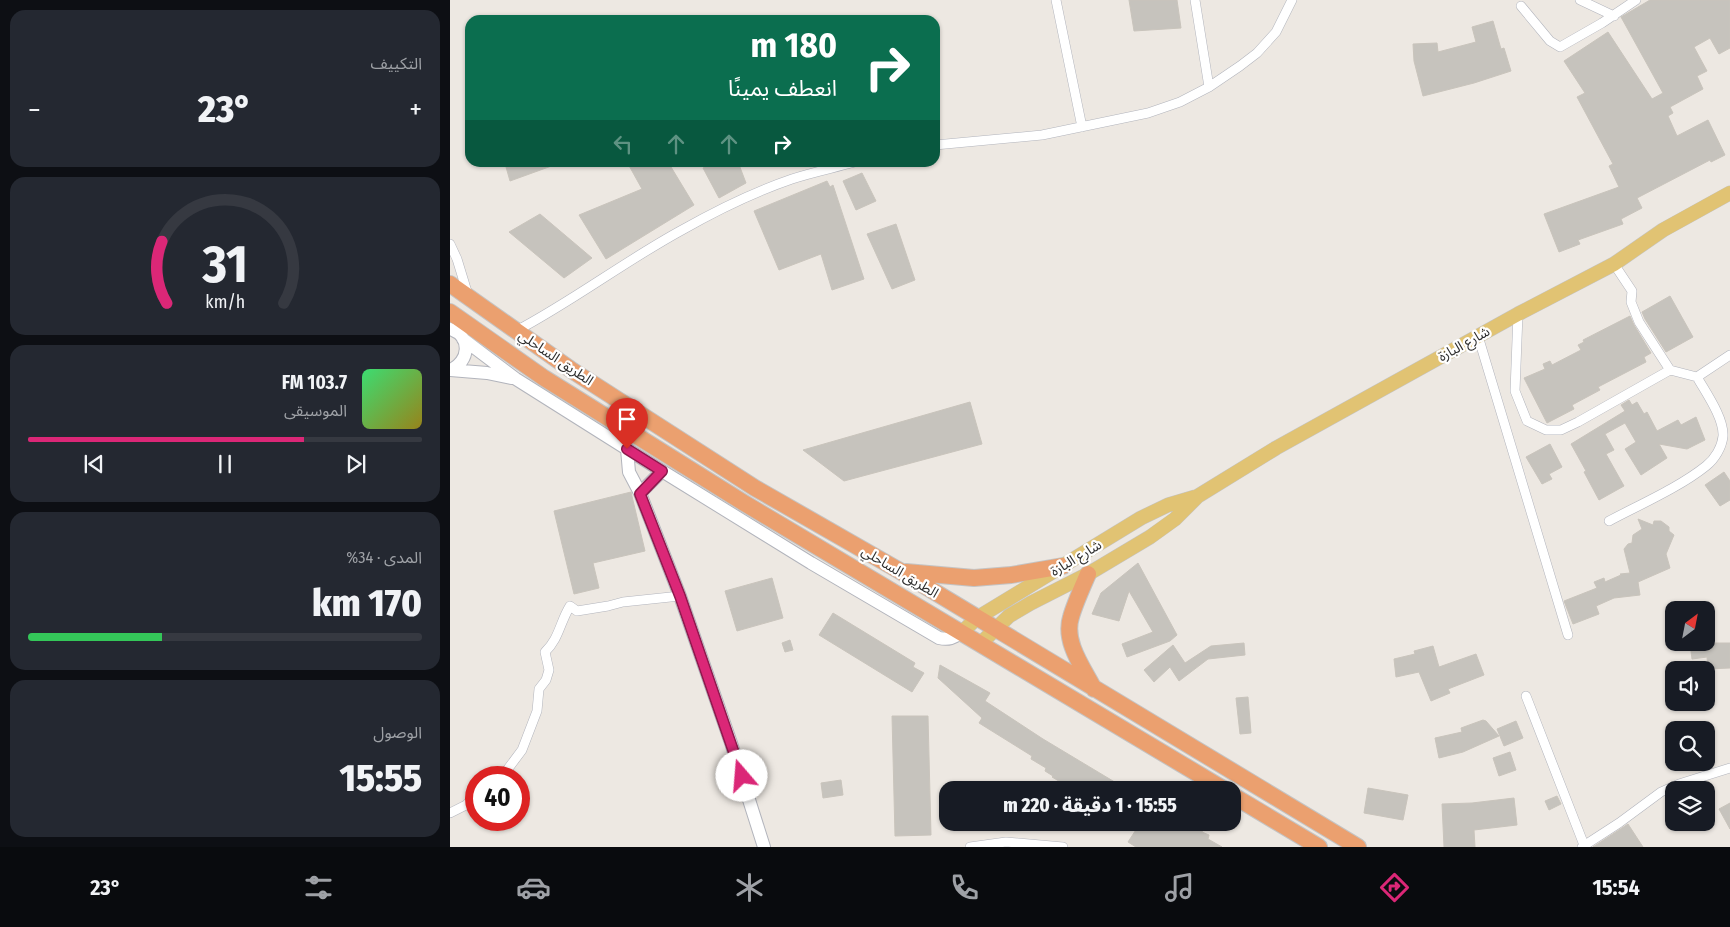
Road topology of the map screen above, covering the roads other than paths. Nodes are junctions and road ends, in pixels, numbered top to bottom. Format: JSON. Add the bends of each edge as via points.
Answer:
{"nodes":[{"id":1,"x":1056,"y":0,"type":"edge"},
{"id":2,"x":1194,"y":0,"type":"edge"},
{"id":3,"x":1292,"y":0,"type":"edge"},
{"id":4,"x":1580,"y":0,"type":"edge"},
{"id":5,"x":1636,"y":0,"type":"edge"},
{"id":6,"x":1521,"y":6,"type":"dead end"},
{"id":7,"x":1614,"y":16,"type":"junction"},
{"id":8,"x":1209,"y":88,"type":"junction"},
{"id":9,"x":1082,"y":127,"type":"junction"},
{"id":10,"x":940,"y":145,"type":"edge"},
{"id":11,"x":837,"y":167,"type":"edge"},
{"id":12,"x":1730,"y":193,"type":"edge"},
{"id":13,"x":450,"y":244,"type":"edge"},
{"id":14,"x":1614,"y":264,"type":"junction"},
{"id":15,"x":450,"y":284,"type":"edge"},
{"id":16,"x":469,"y":297,"type":"junction"},
{"id":17,"x":450,"y":312,"type":"edge"},
{"id":18,"x":1518,"y":314,"type":"junction"},
{"id":19,"x":450,"y":329,"type":"edge"},
{"id":20,"x":516,"y":330,"type":"junction"},
{"id":21,"x":1478,"y":336,"type":"junction"},
{"id":22,"x":463,"y":339,"type":"junction"},
{"id":23,"x":1730,"y":355,"type":"edge"},
{"id":24,"x":450,"y":370,"type":"edge"},
{"id":25,"x":1670,"y":370,"type":"junction"},
{"id":26,"x":1697,"y":377,"type":"junction"},
{"id":27,"x":516,"y":379,"type":"junction"},
{"id":28,"x":627,"y":449,"type":"junction"},
{"id":29,"x":662,"y":471,"type":"junction"},
{"id":30,"x":640,"y":494,"type":"junction"},
{"id":31,"x":1198,"y":496,"type":"junction"},
{"id":32,"x":1610,"y":521,"type":"dead end"},
{"id":33,"x":1063,"y":566,"type":"junction"},
{"id":34,"x":900,"y":571,"type":"junction"},
{"id":35,"x":1088,"y":574,"type":"junction"},
{"id":36,"x":680,"y":596,"type":"junction"},
{"id":37,"x":977,"y":618,"type":"junction"},
{"id":38,"x":995,"y":629,"type":"junction"},
{"id":39,"x":961,"y":633,"type":"junction"},
{"id":40,"x":1568,"y":635,"type":"dead end"},
{"id":41,"x":980,"y":644,"type":"junction"},
{"id":42,"x":1094,"y":690,"type":"junction"},
{"id":43,"x":1526,"y":696,"type":"dead end"},
{"id":44,"x":510,"y":766,"type":"edge"},
{"id":45,"x":1730,"y":768,"type":"edge"},
{"id":46,"x":1210,"y":781,"type":"edge"},
{"id":47,"x":1241,"y":800,"type":"edge"},
{"id":48,"x":465,"y":806,"type":"edge"},
{"id":49,"x":450,"y":813,"type":"edge"},
{"id":50,"x":997,"y":845,"type":"edge"},
{"id":51,"x":1583,"y":846,"type":"edge"},
{"id":52,"x":764,"y":847,"type":"edge"},
{"id":53,"x":970,"y":847,"type":"edge"},
{"id":54,"x":1063,"y":847,"type":"edge"},
{"id":55,"x":1319,"y":847,"type":"edge"},
{"id":56,"x":1358,"y":847,"type":"edge"}],
"edges":[{"from":1,"to":9,"type":"street"},
{"from":2,"to":8,"type":"street"},
{"from":3,"to":8,"type":"street","via":[[1276,32],[1257,52]]},
{"from":4,"to":7,"type":"street"},
{"from":5,"to":7,"type":"street"},
{"from":6,"to":7,"type":"street","via":[[1550,41],[1560,47]]},
{"from":8,"to":9,"type":"street","via":[[1148,113]]},
{"from":9,"to":10,"type":"street","via":[[1042,135]]},
{"from":11,"to":20,"type":"street","via":[[793,179],[730,204],[680,230],[544,316]]},
{"from":12,"to":14,"type":"main road","name":"شارع البازة","via":[[1663,230]]},
{"from":13,"to":16,"type":"street"},
{"from":14,"to":18,"type":"main road","name":"شارع البازة"},
{"from":14,"to":25,"type":"street","via":[[1632,291],[1631,302],[1639,322]]},
{"from":15,"to":16,"type":"highway","name":"الطريق الساحلي"},
{"from":16,"to":20,"type":"highway","name":"الطريق الساحلي"},
{"from":17,"to":39,"type":"highway","name":"الطريق الساحلي","via":[[595,411]]},
{"from":18,"to":21,"type":"main road","name":"شارع البازة"},
{"from":18,"to":25,"type":"street","via":[[1515,391],[1527,421],[1546,430],[1561,430],[1578,422]]},
{"from":19,"to":22,"type":"street"},
{"from":20,"to":34,"type":"highway","name":"الطريق الساحلي","via":[[573,371],[755,488]]},
{"from":21,"to":31,"type":"main road","name":"شارع البازة","via":[[1276,448]]},
{"from":21,"to":40,"type":"street"},
{"from":22,"to":24,"type":"street","via":[[466,348],[464,360]]},
{"from":22,"to":27,"type":"street"},
{"from":23,"to":26,"type":"street"},
{"from":24,"to":27,"type":"street"},
{"from":25,"to":26,"type":"street"},
{"from":26,"to":32,"type":"street","via":[[1720,419],[1723,436],[1719,451],[1708,465],[1684,481]]},
{"from":27,"to":28,"type":"street"},
{"from":28,"to":29,"type":"street"},
{"from":28,"to":30,"type":"street","via":[[629,472]]},
{"from":29,"to":30,"type":"street"},
{"from":29,"to":39,"type":"street","via":[[939,638],[947,640]]},
{"from":30,"to":36,"type":"street"},
{"from":31,"to":33,"type":"main road","name":"شارع البازة","via":[[1141,518]]},
{"from":31,"to":35,"type":"main road","name":"شارع البازة","via":[[1150,538]]},
{"from":33,"to":34,"type":"highway","via":[[974,578]]},
{"from":33,"to":37,"type":"main road","name":"شارع البازة"},
{"from":34,"to":37,"type":"highway","name":"الطريق الساحلي"},
{"from":35,"to":38,"type":"main road","name":"شارع البازة","via":[[1031,602],[1008,616]]},
{"from":35,"to":42,"type":"highway","via":[[1070,619],[1069,632]]},
{"from":36,"to":44,"type":"street","via":[[577,611],[570,606],[552,645],[545,652],[549,670],[539,689],[537,711],[522,750]]},
{"from":36,"to":52,"type":"street"},
{"from":37,"to":38,"type":"highway","name":"الطريق الساحلي"},
{"from":37,"to":39,"type":"main road","name":"شارع البازة"},
{"from":38,"to":41,"type":"main road","name":"شارع البازة"},
{"from":38,"to":42,"type":"highway","name":"الطريق الساحلي"},
{"from":39,"to":41,"type":"highway","name":"الطريق الساحلي"},
{"from":41,"to":46,"type":"highway","name":"الطريق الساحلي"},
{"from":42,"to":56,"type":"highway","name":"الطريق الساحلي"},
{"from":43,"to":51,"type":"street"},
{"from":45,"to":51,"type":"street","via":[[1661,792]]},
{"from":47,"to":55,"type":"highway"},
{"from":48,"to":49,"type":"street"},
{"from":50,"to":53,"type":"street"},
{"from":50,"to":54,"type":"street","via":[[1006,842]]}]}
